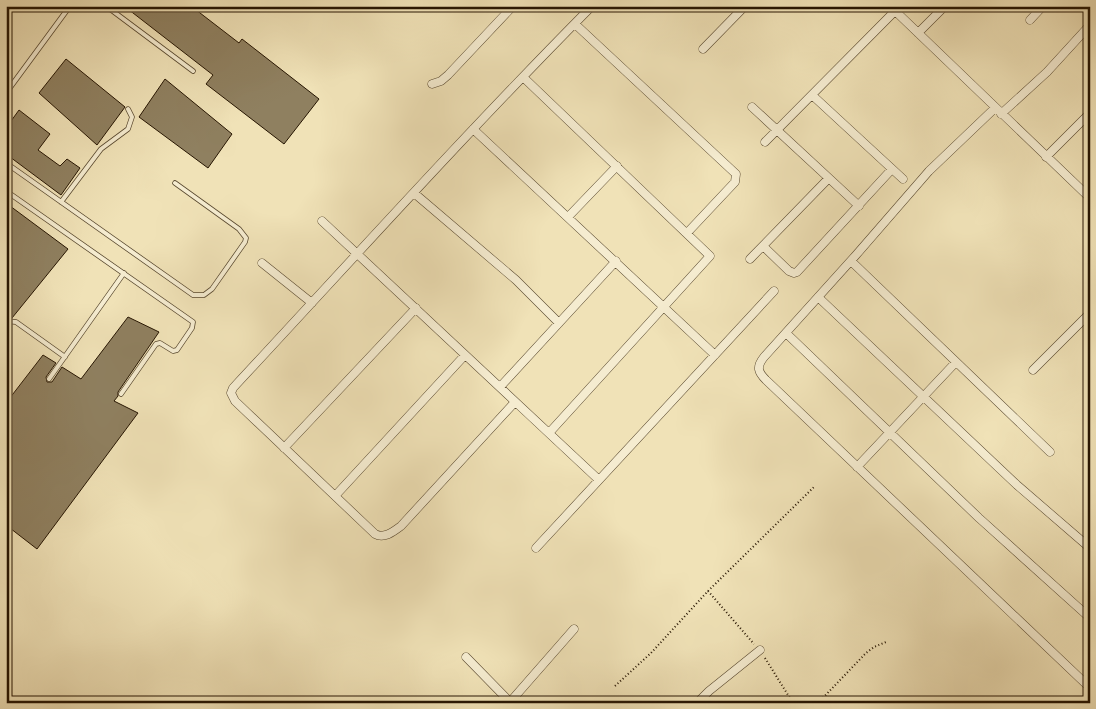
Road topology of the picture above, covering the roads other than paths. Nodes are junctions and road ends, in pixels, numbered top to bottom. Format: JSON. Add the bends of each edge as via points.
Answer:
{"nodes":[{"id":1,"x":10,"y":6,"type":"edge"},
{"id":2,"x":70,"y":6,"type":"edge"},
{"id":3,"x":106,"y":6,"type":"edge"},
{"id":4,"x":513,"y":6,"type":"edge"},
{"id":5,"x":592,"y":6,"type":"edge"},
{"id":6,"x":745,"y":6,"type":"edge"},
{"id":7,"x":945,"y":6,"type":"edge"},
{"id":8,"x":1044,"y":6,"type":"edge"},
{"id":9,"x":893,"y":9,"type":"edge"},
{"id":10,"x":6,"y":12,"type":"edge"},
{"id":11,"x":1030,"y":20,"type":"dead end"},
{"id":12,"x":575,"y":24,"type":"junction"},
{"id":13,"x":1090,"y":25,"type":"edge"},
{"id":14,"x":918,"y":33,"type":"junction"},
{"id":15,"x":703,"y":49,"type":"dead end"},
{"id":16,"x":193,"y":71,"type":"dead end"},
{"id":17,"x":523,"y":76,"type":"junction"},
{"id":18,"x":432,"y":84,"type":"dead end"},
{"id":19,"x":6,"y":93,"type":"edge"},
{"id":20,"x":812,"y":95,"type":"junction"},
{"id":21,"x":752,"y":107,"type":"dead end"},
{"id":22,"x":128,"y":109,"type":"dead end"},
{"id":23,"x":998,"y":111,"type":"junction"},
{"id":24,"x":1090,"y":113,"type":"edge"},
{"id":25,"x":474,"y":129,"type":"junction"},
{"id":26,"x":777,"y":131,"type":"junction"},
{"id":27,"x":765,"y":142,"type":"dead end"},
{"id":28,"x":1046,"y":157,"type":"junction"},
{"id":29,"x":6,"y":163,"type":"edge"},
{"id":30,"x":617,"y":166,"type":"junction"},
{"id":31,"x":892,"y":169,"type":"junction"},
{"id":32,"x":902,"y":178,"type":"dead end"},
{"id":33,"x":828,"y":179,"type":"junction"},
{"id":34,"x":175,"y":183,"type":"dead end"},
{"id":35,"x":6,"y":191,"type":"edge"},
{"id":36,"x":414,"y":192,"type":"junction"},
{"id":37,"x":1090,"y":198,"type":"edge"},
{"id":38,"x":61,"y":202,"type":"junction"},
{"id":39,"x":859,"y":206,"type":"junction"},
{"id":40,"x":568,"y":217,"type":"junction"},
{"id":41,"x":322,"y":221,"type":"dead end"},
{"id":42,"x":687,"y":233,"type":"junction"},
{"id":43,"x":763,"y":246,"type":"junction"},
{"id":44,"x":358,"y":253,"type":"junction"},
{"id":45,"x":750,"y":259,"type":"dead end"},
{"id":46,"x":616,"y":261,"type":"junction"},
{"id":47,"x":851,"y":261,"type":"junction"},
{"id":48,"x":262,"y":263,"type":"dead end"},
{"id":49,"x":124,"y":273,"type":"junction"},
{"id":50,"x":774,"y":291,"type":"dead end"},
{"id":51,"x":818,"y":297,"type":"junction"},
{"id":52,"x":312,"y":303,"type":"junction"},
{"id":53,"x":665,"y":307,"type":"junction"},
{"id":54,"x":416,"y":308,"type":"junction"},
{"id":55,"x":1090,"y":313,"type":"edge"},
{"id":56,"x":6,"y":321,"type":"edge"},
{"id":57,"x":558,"y":324,"type":"junction"},
{"id":58,"x":786,"y":333,"type":"junction"},
{"id":59,"x":465,"y":355,"type":"junction"},
{"id":60,"x":715,"y":355,"type":"junction"},
{"id":61,"x":65,"y":357,"type":"junction"},
{"id":62,"x":956,"y":362,"type":"junction"},
{"id":63,"x":1033,"y":370,"type":"dead end"},
{"id":64,"x":49,"y":379,"type":"dead end"},
{"id":65,"x":500,"y":388,"type":"junction"},
{"id":66,"x":121,"y":394,"type":"dead end"},
{"id":67,"x":923,"y":397,"type":"junction"},
{"id":68,"x":516,"y":402,"type":"junction"},
{"id":69,"x":890,"y":432,"type":"junction"},
{"id":70,"x":549,"y":433,"type":"junction"},
{"id":71,"x":284,"y":448,"type":"junction"},
{"id":72,"x":1050,"y":452,"type":"dead end"},
{"id":73,"x":857,"y":467,"type":"junction"},
{"id":74,"x":600,"y":480,"type":"junction"},
{"id":75,"x":335,"y":496,"type":"junction"},
{"id":76,"x":536,"y":548,"type":"dead end"},
{"id":77,"x":1090,"y":548,"type":"edge"},
{"id":78,"x":1090,"y":618,"type":"edge"},
{"id":79,"x":574,"y":629,"type":"dead end"},
{"id":80,"x":760,"y":650,"type":"dead end"},
{"id":81,"x":466,"y":658,"type":"dead end"},
{"id":82,"x":1086,"y":684,"type":"dead end"},
{"id":83,"x":510,"y":702,"type":"edge"},
{"id":84,"x":697,"y":703,"type":"edge"}],
"edges":[{"from":1,"to":10,"type":"street"},
{"from":2,"to":19,"type":"lane"},
{"from":3,"to":16,"type":"lane"},
{"from":4,"to":18,"type":"street","via":[[448,75]]},
{"from":5,"to":12,"type":"street"},
{"from":6,"to":15,"type":"street"},
{"from":7,"to":14,"type":"street"},
{"from":8,"to":11,"type":"street"},
{"from":9,"to":14,"type":"street"},
{"from":9,"to":20,"type":"street"},
{"from":12,"to":17,"type":"street"},
{"from":12,"to":42,"type":"street","via":[[736,174],[733,184]]},
{"from":13,"to":23,"type":"street","via":[[1047,72]]},
{"from":14,"to":23,"type":"street"},
{"from":17,"to":25,"type":"street"},
{"from":17,"to":30,"type":"street"},
{"from":20,"to":26,"type":"street"},
{"from":20,"to":31,"type":"street"},
{"from":21,"to":26,"type":"street"},
{"from":22,"to":38,"type":"lane","via":[[132,117],[128,129],[101,149]]},
{"from":23,"to":28,"type":"street"},
{"from":23,"to":47,"type":"street","via":[[929,171]]},
{"from":24,"to":28,"type":"street"},
{"from":25,"to":36,"type":"street"},
{"from":25,"to":40,"type":"street"},
{"from":26,"to":27,"type":"street"},
{"from":26,"to":33,"type":"street"},
{"from":28,"to":37,"type":"street"},
{"from":29,"to":38,"type":"lane"},
{"from":30,"to":40,"type":"street"},
{"from":30,"to":42,"type":"street"},
{"from":31,"to":32,"type":"street"},
{"from":31,"to":39,"type":"street"},
{"from":33,"to":39,"type":"street"},
{"from":33,"to":43,"type":"street"},
{"from":34,"to":38,"type":"lane","via":[[239,229],[246,238],[212,289],[204,295],[193,295]]},
{"from":35,"to":49,"type":"lane"},
{"from":36,"to":44,"type":"street"},
{"from":36,"to":57,"type":"street","via":[[516,280]]},
{"from":39,"to":43,"type":"street","via":[[796,273]]},
{"from":40,"to":46,"type":"street"},
{"from":41,"to":44,"type":"street"},
{"from":42,"to":53,"type":"street","via":[[710,257]]},
{"from":43,"to":45,"type":"street"},
{"from":44,"to":52,"type":"street"},
{"from":44,"to":54,"type":"street"},
{"from":46,"to":53,"type":"street"},
{"from":46,"to":57,"type":"street"},
{"from":47,"to":51,"type":"street"},
{"from":47,"to":62,"type":"street"},
{"from":48,"to":52,"type":"street"},
{"from":49,"to":61,"type":"lane"},
{"from":49,"to":66,"type":"lane","via":[[191,319],[194,325],[177,350],[156,344]]},
{"from":50,"to":60,"type":"street"},
{"from":51,"to":58,"type":"street"},
{"from":51,"to":67,"type":"street"},
{"from":52,"to":71,"type":"street","via":[[231,393],[234,401]]},
{"from":53,"to":60,"type":"street"},
{"from":53,"to":70,"type":"street"},
{"from":54,"to":59,"type":"street"},
{"from":54,"to":71,"type":"street"},
{"from":55,"to":63,"type":"street"},
{"from":56,"to":61,"type":"lane","via":[[14,321]]},
{"from":57,"to":65,"type":"street"},
{"from":58,"to":69,"type":"street"},
{"from":58,"to":73,"type":"street","via":[[759,363],[759,373]]},
{"from":59,"to":65,"type":"street"},
{"from":59,"to":75,"type":"street"},
{"from":60,"to":74,"type":"street"},
{"from":61,"to":64,"type":"lane"},
{"from":62,"to":67,"type":"street"},
{"from":62,"to":72,"type":"street"},
{"from":65,"to":68,"type":"street"},
{"from":67,"to":69,"type":"street"},
{"from":67,"to":77,"type":"street","via":[[1016,485]]},
{"from":68,"to":70,"type":"street"},
{"from":68,"to":75,"type":"street","via":[[401,526],[389,534],[377,536]]},
{"from":69,"to":73,"type":"street"},
{"from":69,"to":78,"type":"street"},
{"from":70,"to":74,"type":"street"},
{"from":71,"to":75,"type":"street"},
{"from":73,"to":82,"type":"street"},
{"from":74,"to":76,"type":"street"},
{"from":79,"to":83,"type":"street"},
{"from":80,"to":84,"type":"street"},
{"from":81,"to":83,"type":"street"}]}
